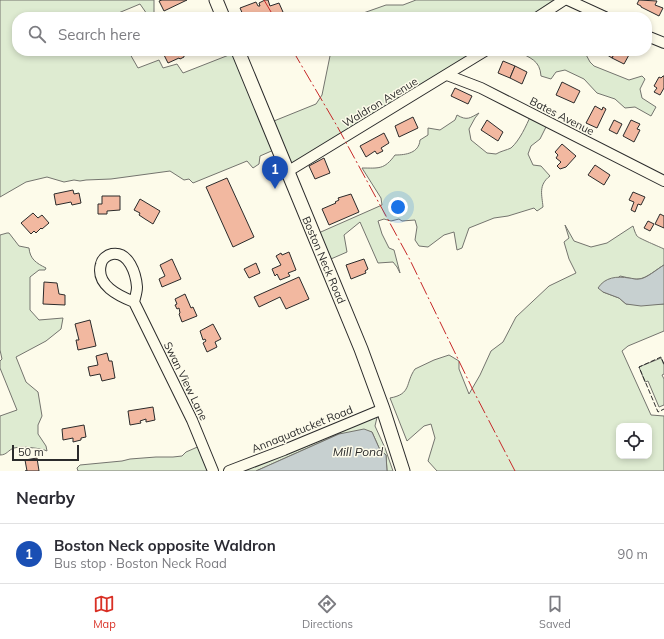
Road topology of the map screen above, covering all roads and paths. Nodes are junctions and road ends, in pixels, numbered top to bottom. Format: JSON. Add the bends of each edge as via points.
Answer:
{"nodes":[{"id":1,"x":216,"y":0,"type":"edge"},
{"id":2,"x":564,"y":0,"type":"edge"},
{"id":3,"x":568,"y":0,"type":"edge"},
{"id":4,"x":221,"y":12,"type":"edge"},
{"id":5,"x":546,"y":12,"type":"edge"},
{"id":6,"x":594,"y":12,"type":"edge"},
{"id":7,"x":652,"y":38,"type":"edge"},
{"id":8,"x":664,"y":44,"type":"edge"},
{"id":9,"x":240,"y":56,"type":"edge"},
{"id":10,"x":477,"y":56,"type":"edge"},
{"id":11,"x":447,"y":75,"type":"junction"},
{"id":12,"x":287,"y":172,"type":"junction"},
{"id":13,"x":664,"y":181,"type":"edge"},
{"id":14,"x":134,"y":302,"type":"junction"},
{"id":15,"x":383,"y":409,"type":"junction"},
{"id":16,"x":213,"y":471,"type":"edge"},
{"id":17,"x":229,"y":471,"type":"edge"},
{"id":18,"x":404,"y":471,"type":"edge"}],
"edges":[{"from":1,"to":4,"type":"main road"},
{"from":2,"to":5,"type":"street"},
{"from":3,"to":6,"type":"street"},
{"from":7,"to":8,"type":"street"},
{"from":9,"to":12,"type":"main road","name":"Boston Neck Road"},
{"from":10,"to":11,"type":"street","name":"Waldron Avenue"},
{"from":11,"to":12,"type":"street","name":"Waldron Avenue"},
{"from":11,"to":13,"type":"street","name":"Bates Avenue","via":[[481,88]]},
{"from":12,"to":15,"type":"main road","name":"Boston Neck Road","via":[[361,349]]},
{"from":14,"to":14,"type":"street","via":[[119,296],[106,286],[102,278],[101,264],[104,258],[118,254],[130,262],[137,288]]},
{"from":14,"to":16,"type":"street","name":"Swan View Lane","via":[[192,420]]},
{"from":15,"to":17,"type":"street","name":"Annaquatucket Road"},
{"from":15,"to":18,"type":"main road","name":"Boston Neck Road"}]}
